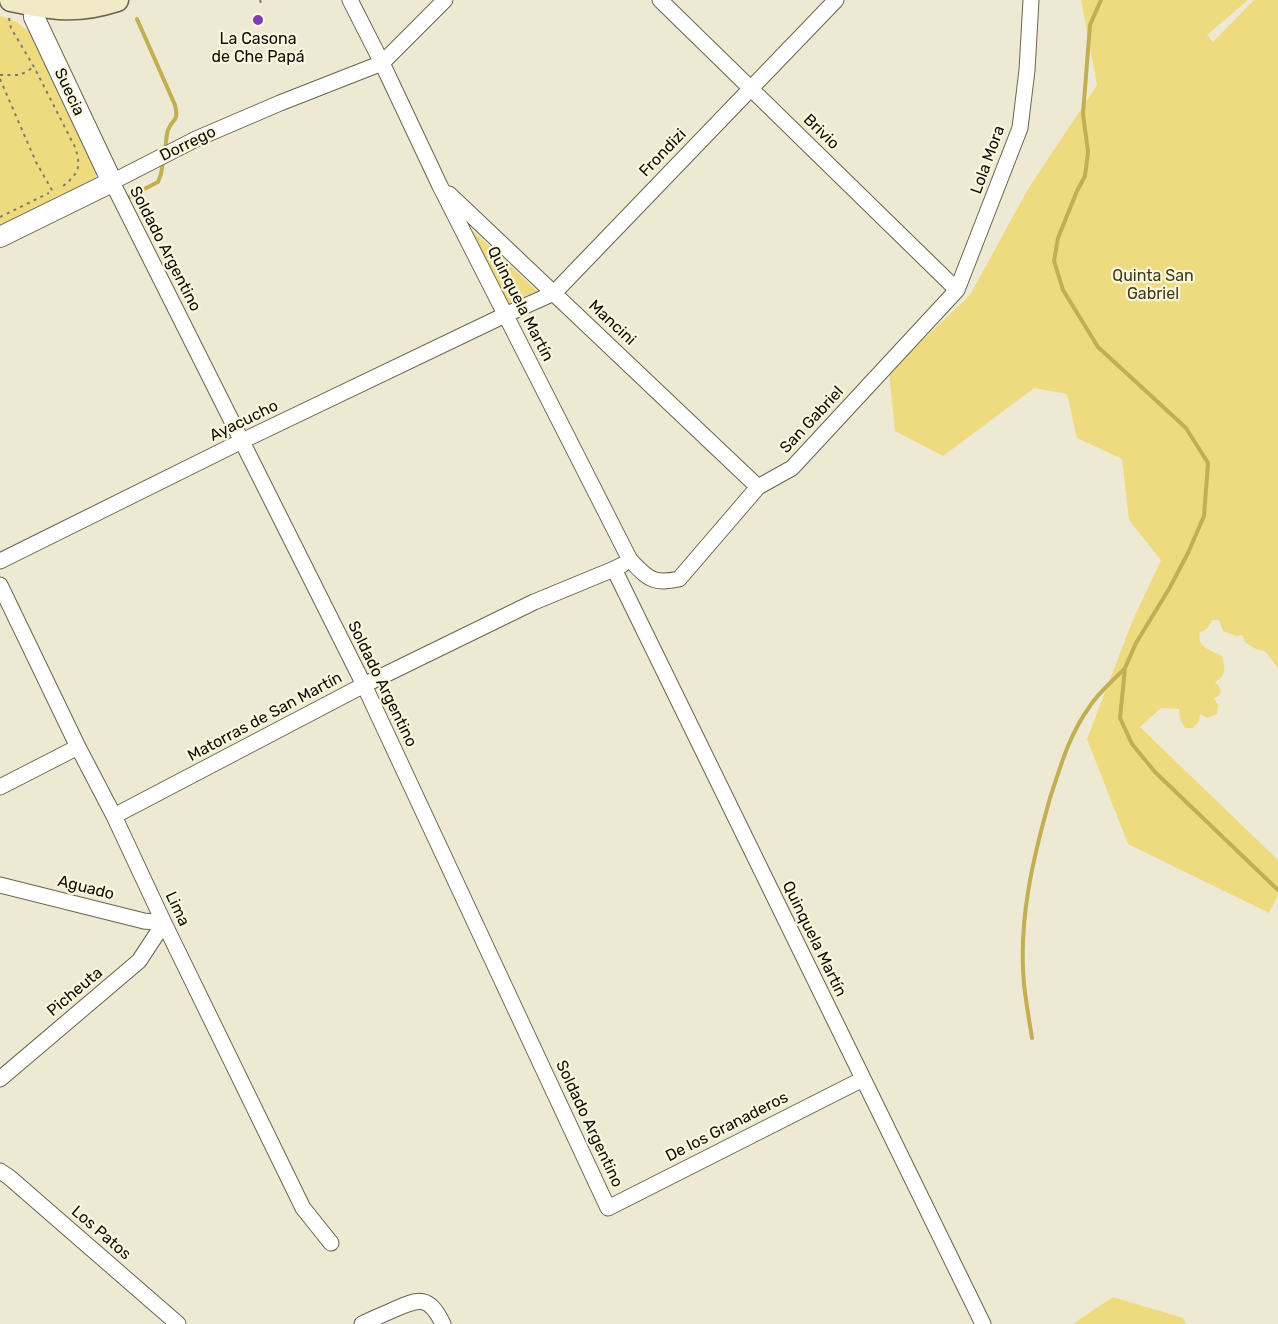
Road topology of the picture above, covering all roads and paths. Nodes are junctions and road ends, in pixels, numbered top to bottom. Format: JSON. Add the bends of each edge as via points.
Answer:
{"nodes":[{"id":1,"x":11,"y":0,"type":"edge"},
{"id":2,"x":117,"y":0,"type":"edge"},
{"id":3,"x":350,"y":0,"type":"edge"},
{"id":4,"x":445,"y":0,"type":"edge"},
{"id":5,"x":660,"y":0,"type":"edge"},
{"id":6,"x":836,"y":0,"type":"edge"},
{"id":7,"x":1031,"y":0,"type":"edge"},
{"id":8,"x":35,"y":3,"type":"edge"},
{"id":9,"x":13,"y":32,"type":"dead end"},
{"id":10,"x":382,"y":63,"type":"junction"},
{"id":11,"x":34,"y":67,"type":"junction"},
{"id":12,"x":0,"y":75,"type":"edge"},
{"id":13,"x":0,"y":80,"type":"edge"},
{"id":14,"x":751,"y":88,"type":"junction"},
{"id":15,"x":112,"y":182,"type":"junction"},
{"id":16,"x":440,"y":186,"type":"junction"},
{"id":17,"x":62,"y":187,"type":"dead end"},
{"id":18,"x":0,"y":217,"type":"edge"},
{"id":19,"x":0,"y":237,"type":"edge"},
{"id":20,"x":957,"y":290,"type":"junction"},
{"id":21,"x":554,"y":293,"type":"junction"},
{"id":22,"x":505,"y":315,"type":"junction"},
{"id":23,"x":242,"y":441,"type":"junction"},
{"id":24,"x":758,"y":487,"type":"junction"},
{"id":25,"x":630,"y":560,"type":"junction"},
{"id":26,"x":0,"y":561,"type":"edge"},
{"id":27,"x":614,"y":569,"type":"junction"},
{"id":28,"x":0,"y":585,"type":"edge"},
{"id":29,"x":364,"y":685,"type":"junction"},
{"id":30,"x":78,"y":747,"type":"junction"},
{"id":31,"x":0,"y":787,"type":"edge"},
{"id":32,"x":114,"y":816,"type":"junction"},
{"id":33,"x":0,"y":885,"type":"edge"},
{"id":34,"x":164,"y":923,"type":"junction"},
{"id":35,"x":0,"y":1079,"type":"edge"},
{"id":36,"x":863,"y":1079,"type":"junction"},
{"id":37,"x":0,"y":1171,"type":"edge"},
{"id":38,"x":608,"y":1208,"type":"joint"},
{"id":39,"x":331,"y":1243,"type":"dead end"},
{"id":40,"x":178,"y":1324,"type":"edge"},
{"id":41,"x":362,"y":1324,"type":"edge"},
{"id":42,"x":443,"y":1324,"type":"edge"},
{"id":43,"x":983,"y":1324,"type":"edge"}],
"edges":[{"from":1,"to":8,"type":"main road"},
{"from":2,"to":8,"type":"main road","via":[[78,9]]},
{"from":3,"to":10,"type":"street","name":"Quinquela Martín"},
{"from":4,"to":10,"type":"street"},
{"from":5,"to":14,"type":"street","name":"Brivio"},
{"from":6,"to":14,"type":"street","name":"Frondizi"},
{"from":7,"to":20,"type":"street","name":"Lola Mora","via":[[1020,128]]},
{"from":8,"to":15,"type":"street","name":"Suecia","via":[[34,17]]},
{"from":9,"to":11,"type":"path"},
{"from":10,"to":15,"type":"street","name":"Dorrego","via":[[196,139]]},
{"from":10,"to":16,"type":"street","name":"Quinquela Martín"},
{"from":11,"to":12,"type":"path","via":[[20,75]]},
{"from":11,"to":17,"type":"path","via":[[78,157],[74,177]]},
{"from":13,"to":18,"type":"path","via":[[53,192]]},
{"from":14,"to":20,"type":"street","name":"Brivio"},
{"from":14,"to":21,"type":"street","name":"Frondizi"},
{"from":15,"to":19,"type":"street","name":"Dorrego"},
{"from":15,"to":23,"type":"street","name":"Soldado Argentino"},
{"from":16,"to":21,"type":"street","name":"Mancini"},
{"from":16,"to":22,"type":"street","name":"Quinquela Martín"},
{"from":20,"to":24,"type":"street","name":"San Gabriel","via":[[792,468]]},
{"from":21,"to":22,"type":"street","name":"Frondizi"},
{"from":21,"to":24,"type":"street","name":"Mancini"},
{"from":22,"to":23,"type":"street","name":"Ayacucho"},
{"from":22,"to":25,"type":"street","name":"Quinquela Martín"},
{"from":23,"to":26,"type":"street","name":"Ayacucho"},
{"from":23,"to":29,"type":"street","name":"Soldado Argentino"},
{"from":24,"to":25,"type":"street","name":"San Gabriel","via":[[679,579],[650,579]]},
{"from":25,"to":27,"type":"street","name":"Matorras de San Martín"},
{"from":27,"to":29,"type":"street","name":"Matorras de San Martín","via":[[534,602]]},
{"from":27,"to":36,"type":"street","name":"Quinquela Martín"},
{"from":28,"to":30,"type":"street","name":"Lima"},
{"from":29,"to":32,"type":"street","name":"Matorras de San Martín"},
{"from":29,"to":38,"type":"street","name":"Soldado Argentino"},
{"from":30,"to":31,"type":"street"},
{"from":30,"to":32,"type":"street","name":"Lima"},
{"from":32,"to":34,"type":"street","name":"Lima"},
{"from":33,"to":34,"type":"street","name":"Aguado"},
{"from":34,"to":35,"type":"street","name":"Picheuta","via":[[139,961]]},
{"from":34,"to":39,"type":"street","name":"Lima","via":[[303,1208]]},
{"from":36,"to":38,"type":"street","name":"De los Granaderos"},
{"from":36,"to":43,"type":"street","name":"Quinquela Martín"},
{"from":37,"to":40,"type":"street","name":"Los Patos"},
{"from":41,"to":42,"type":"street","via":[[411,1302],[423,1301],[432,1306]]}]}
